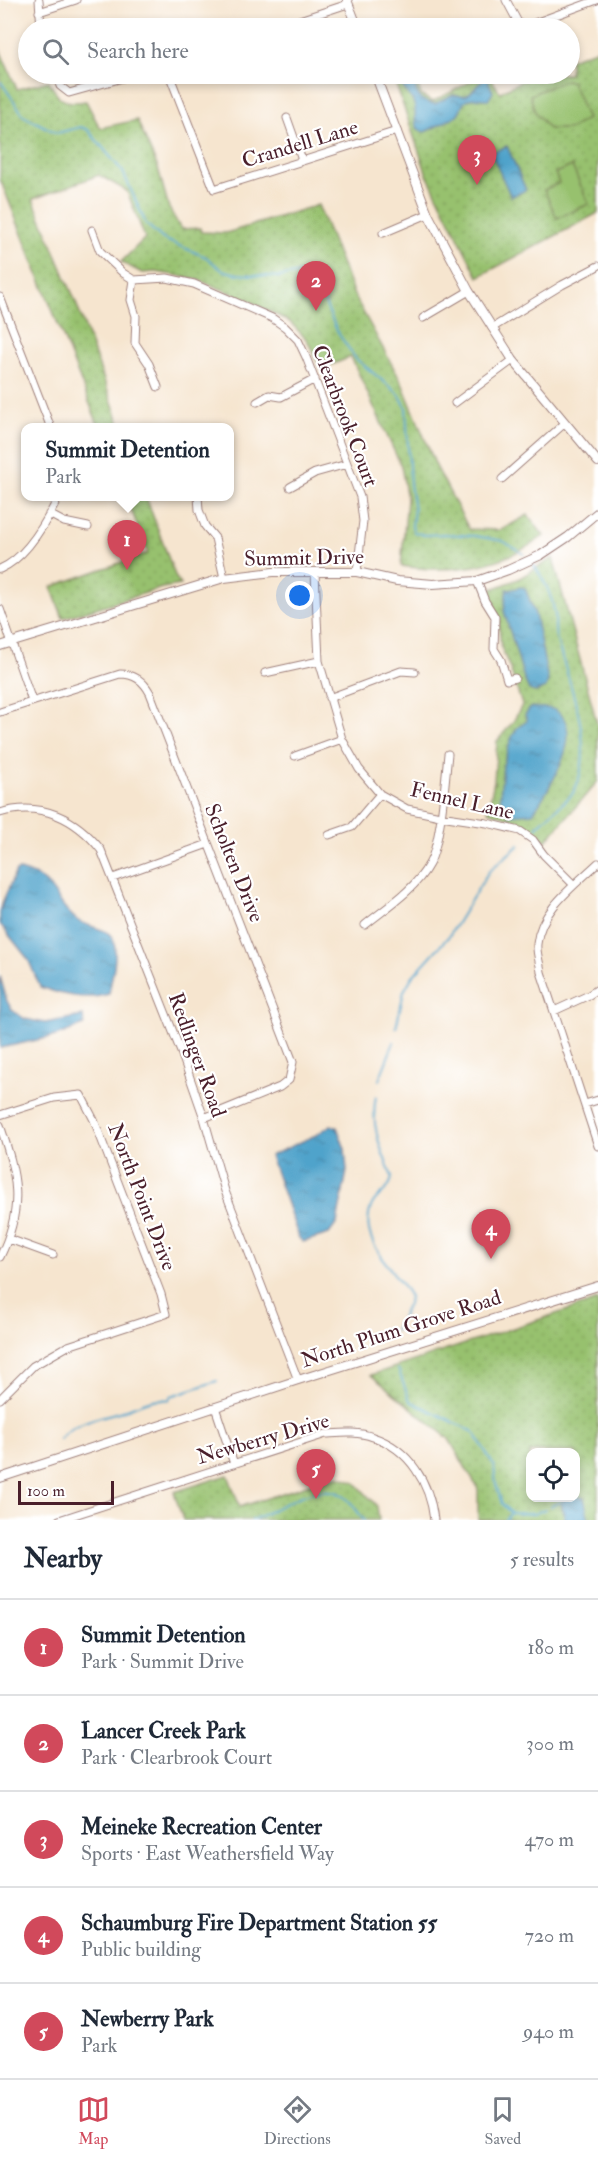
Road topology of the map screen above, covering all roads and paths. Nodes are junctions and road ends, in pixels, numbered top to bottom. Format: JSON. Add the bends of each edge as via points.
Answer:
{"nodes":[{"id":1,"x":39,"y":0,"type":"edge"},
{"id":2,"x":76,"y":0,"type":"edge"},
{"id":3,"x":506,"y":0,"type":"edge"},
{"id":4,"x":597,"y":0,"type":"edge"},
{"id":5,"x":347,"y":2,"type":"edge"},
{"id":6,"x":39,"y":12,"type":"junction"},
{"id":7,"x":40,"y":18,"type":"edge"},
{"id":8,"x":303,"y":18,"type":"edge"},
{"id":9,"x":354,"y":18,"type":"edge"},
{"id":10,"x":516,"y":18,"type":"edge"},
{"id":11,"x":548,"y":18,"type":"edge"},
{"id":12,"x":59,"y":84,"type":"edge"},
{"id":13,"x":101,"y":84,"type":"edge"},
{"id":14,"x":173,"y":84,"type":"edge"},
{"id":15,"x":379,"y":84,"type":"edge"},
{"id":16,"x":287,"y":118,"type":"dead end"},
{"id":17,"x":397,"y":131,"type":"junction"},
{"id":18,"x":302,"y":160,"type":"junction"},
{"id":19,"x":428,"y":214,"type":"junction"},
{"id":20,"x":92,"y":230,"type":"dead end"},
{"id":21,"x":383,"y":233,"type":"dead end"},
{"id":22,"x":598,"y":266,"type":"edge"},
{"id":23,"x":134,"y":280,"type":"junction"},
{"id":24,"x":469,"y":291,"type":"junction"},
{"id":25,"x":0,"y":297,"type":"edge"},
{"id":26,"x":423,"y":318,"type":"dead end"},
{"id":27,"x":492,"y":328,"type":"junction"},
{"id":28,"x":513,"y":360,"type":"junction"},
{"id":29,"x":315,"y":379,"type":"junction"},
{"id":30,"x":158,"y":387,"type":"dead end"},
{"id":31,"x":257,"y":402,"type":"dead end"},
{"id":32,"x":455,"y":403,"type":"dead end"},
{"id":33,"x":49,"y":423,"type":"edge"},
{"id":34,"x":565,"y":423,"type":"junction"},
{"id":35,"x":598,"y":462,"type":"edge"},
{"id":36,"x":347,"y":464,"type":"junction"},
{"id":37,"x":502,"y":479,"type":"dead end"},
{"id":38,"x":290,"y":487,"type":"dead end"},
{"id":39,"x":56,"y":501,"type":"edge"},
{"id":40,"x":198,"y":501,"type":"edge"},
{"id":41,"x":598,"y":512,"type":"edge"},
{"id":42,"x":49,"y":514,"type":"junction"},
{"id":43,"x":87,"y":527,"type":"dead end"},
{"id":44,"x":0,"y":569,"type":"edge"},
{"id":45,"x":315,"y":572,"type":"junction"},
{"id":46,"x":357,"y":572,"type":"junction"},
{"id":47,"x":224,"y":578,"type":"junction"},
{"id":48,"x":477,"y":581,"type":"junction"},
{"id":49,"x":0,"y":609,"type":"edge"},
{"id":50,"x":12,"y":643,"type":"junction"},
{"id":51,"x":0,"y":646,"type":"edge"},
{"id":52,"x":320,"y":661,"type":"junction"},
{"id":53,"x":415,"y":672,"type":"dead end"},
{"id":54,"x":266,"y":673,"type":"dead end"},
{"id":55,"x":515,"y":678,"type":"dead end"},
{"id":56,"x":329,"y":698,"type":"junction"},
{"id":57,"x":32,"y":701,"type":"junction"},
{"id":58,"x":0,"y":712,"type":"edge"},
{"id":59,"x":342,"y":739,"type":"junction"},
{"id":60,"x":448,"y":754,"type":"dead end"},
{"id":61,"x":295,"y":756,"type":"dead end"},
{"id":62,"x":380,"y":794,"type":"junction"},
{"id":63,"x":0,"y":813,"type":"edge"},
{"id":64,"x":440,"y":816,"type":"junction"},
{"id":65,"x":329,"y":835,"type":"dead end"},
{"id":66,"x":208,"y":844,"type":"junction"},
{"id":67,"x":598,"y":863,"type":"edge"},
{"id":68,"x":113,"y":878,"type":"junction"},
{"id":69,"x":574,"y":885,"type":"junction"},
{"id":70,"x":365,"y":925,"type":"dead end"},
{"id":71,"x":598,"y":989,"type":"edge"},
{"id":72,"x":554,"y":1011,"type":"junction"},
{"id":73,"x":598,"y":1100,"type":"edge"},
{"id":74,"x":585,"y":1104,"type":"junction"},
{"id":75,"x":0,"y":1115,"type":"edge"},
{"id":76,"x":204,"y":1118,"type":"junction"},
{"id":77,"x":0,"y":1125,"type":"edge"},
{"id":78,"x":598,"y":1146,"type":"edge"},
{"id":79,"x":9,"y":1239,"type":"junction"},
{"id":80,"x":52,"y":1255,"type":"dead end"},
{"id":81,"x":0,"y":1257,"type":"edge"},
{"id":82,"x":598,"y":1286,"type":"edge"},
{"id":83,"x":297,"y":1380,"type":"junction"},
{"id":84,"x":0,"y":1399,"type":"edge"},
{"id":85,"x":215,"y":1407,"type":"junction"},
{"id":86,"x":234,"y":1464,"type":"junction"},
{"id":87,"x":0,"y":1478,"type":"edge"},
{"id":88,"x":59,"y":1520,"type":"edge"},
{"id":89,"x":434,"y":1520,"type":"edge"}],
"edges":[{"from":1,"to":6,"type":"street"},
{"from":2,"to":6,"type":"street"},
{"from":3,"to":10,"type":"street"},
{"from":4,"to":11,"type":"street"},
{"from":5,"to":8,"type":"street"},
{"from":5,"to":9,"type":"street"},
{"from":6,"to":7,"type":"street"},
{"from":12,"to":13,"type":"street","via":[[69,93]]},
{"from":14,"to":18,"type":"street","name":"Crandell Lane","via":[[214,189]]},
{"from":15,"to":17,"type":"street"},
{"from":16,"to":18,"type":"street"},
{"from":17,"to":18,"type":"street","name":"Crandell Lane"},
{"from":17,"to":19,"type":"street"},
{"from":19,"to":21,"type":"street"},
{"from":19,"to":24,"type":"street"},
{"from":20,"to":23,"type":"street","via":[[100,251]]},
{"from":22,"to":27,"type":"street"},
{"from":23,"to":29,"type":"street","name":"Clearbrook Court","via":[[167,278],[194,284],[272,318],[298,340]]},
{"from":23,"to":30,"type":"street","via":[[131,300],[136,316],[135,343]]},
{"from":24,"to":26,"type":"street"},
{"from":24,"to":27,"type":"street"},
{"from":25,"to":33,"type":"street"},
{"from":27,"to":28,"type":"street"},
{"from":28,"to":32,"type":"street"},
{"from":28,"to":34,"type":"street"},
{"from":29,"to":31,"type":"street","via":[[282,397],[269,395]]},
{"from":29,"to":36,"type":"street","name":"Clearbrook Court"},
{"from":34,"to":35,"type":"street"},
{"from":34,"to":37,"type":"street"},
{"from":36,"to":38,"type":"street","via":[[315,473]]},
{"from":36,"to":46,"type":"street","name":"Clearbrook Court","via":[[360,497],[363,521]]},
{"from":39,"to":42,"type":"street"},
{"from":40,"to":47,"type":"street","via":[[205,526],[215,538]]},
{"from":41,"to":48,"type":"street","name":"Summit Drive","via":[[541,555]]},
{"from":42,"to":43,"type":"street"},
{"from":42,"to":44,"type":"street","via":[[20,557]]},
{"from":45,"to":46,"type":"street","name":"Summit Drive"},
{"from":45,"to":47,"type":"street","name":"Summit Drive"},
{"from":45,"to":52,"type":"street","name":"Fennel Lane"},
{"from":46,"to":48,"type":"street","name":"Summit Drive","via":[[433,584]]},
{"from":47,"to":50,"type":"street","name":"Summit Drive"},
{"from":48,"to":55,"type":"street","via":[[495,616],[494,648],[507,680]]},
{"from":49,"to":50,"type":"street"},
{"from":50,"to":51,"type":"street","name":"Summit Drive"},
{"from":50,"to":57,"type":"street"},
{"from":52,"to":54,"type":"street"},
{"from":52,"to":56,"type":"street","name":"Fennel Lane"},
{"from":53,"to":56,"type":"street","via":[[402,671]]},
{"from":56,"to":59,"type":"street","name":"Fennel Lane"},
{"from":57,"to":58,"type":"street","name":"Scholten Drive"},
{"from":57,"to":66,"type":"street","name":"Scholten Drive","via":[[120,674],[133,675],[143,683]]},
{"from":59,"to":61,"type":"street"},
{"from":59,"to":62,"type":"street","name":"Fennel Lane","via":[[359,769]]},
{"from":60,"to":64,"type":"street"},
{"from":62,"to":64,"type":"street","name":"Fennel Lane","via":[[407,809]]},
{"from":62,"to":65,"type":"street","via":[[352,826]]},
{"from":63,"to":68,"type":"street","name":"Redlinger Road","via":[[43,810],[75,824],[101,850]]},
{"from":64,"to":69,"type":"street","name":"Fennel Lane","via":[[520,831]]},
{"from":64,"to":70,"type":"street","via":[[429,864],[408,891]]},
{"from":66,"to":68,"type":"street"},
{"from":66,"to":76,"type":"street","name":"Scholten Drive","via":[[293,1067],[290,1080],[273,1092]]},
{"from":67,"to":69,"type":"street"},
{"from":68,"to":76,"type":"street","name":"Redlinger Road"},
{"from":69,"to":72,"type":"street","via":[[545,918],[537,945]]},
{"from":71,"to":72,"type":"street"},
{"from":72,"to":74,"type":"street"},
{"from":73,"to":74,"type":"street"},
{"from":74,"to":78,"type":"street"},
{"from":75,"to":84,"type":"street","name":"North Point Drive","via":[[54,1098],[81,1095],[94,1120],[166,1314],[68,1346],[33,1366]]},
{"from":76,"to":83,"type":"street","name":"Redlinger Road","via":[[225,1191]]},
{"from":77,"to":79,"type":"street","via":[[16,1191]]},
{"from":79,"to":80,"type":"street"},
{"from":79,"to":81,"type":"street"},
{"from":82,"to":83,"type":"street","name":"North Plum Grove Road"},
{"from":83,"to":85,"type":"street","name":"North Plum Grove Road"},
{"from":85,"to":86,"type":"street"},
{"from":85,"to":87,"type":"street","name":"North Plum Grove Road"},
{"from":86,"to":88,"type":"street","name":"Newberry Drive"},
{"from":86,"to":89,"type":"street","name":"Newberry Drive","via":[[326,1434],[351,1432],[374,1437],[400,1451],[418,1470],[432,1499]]}]}
